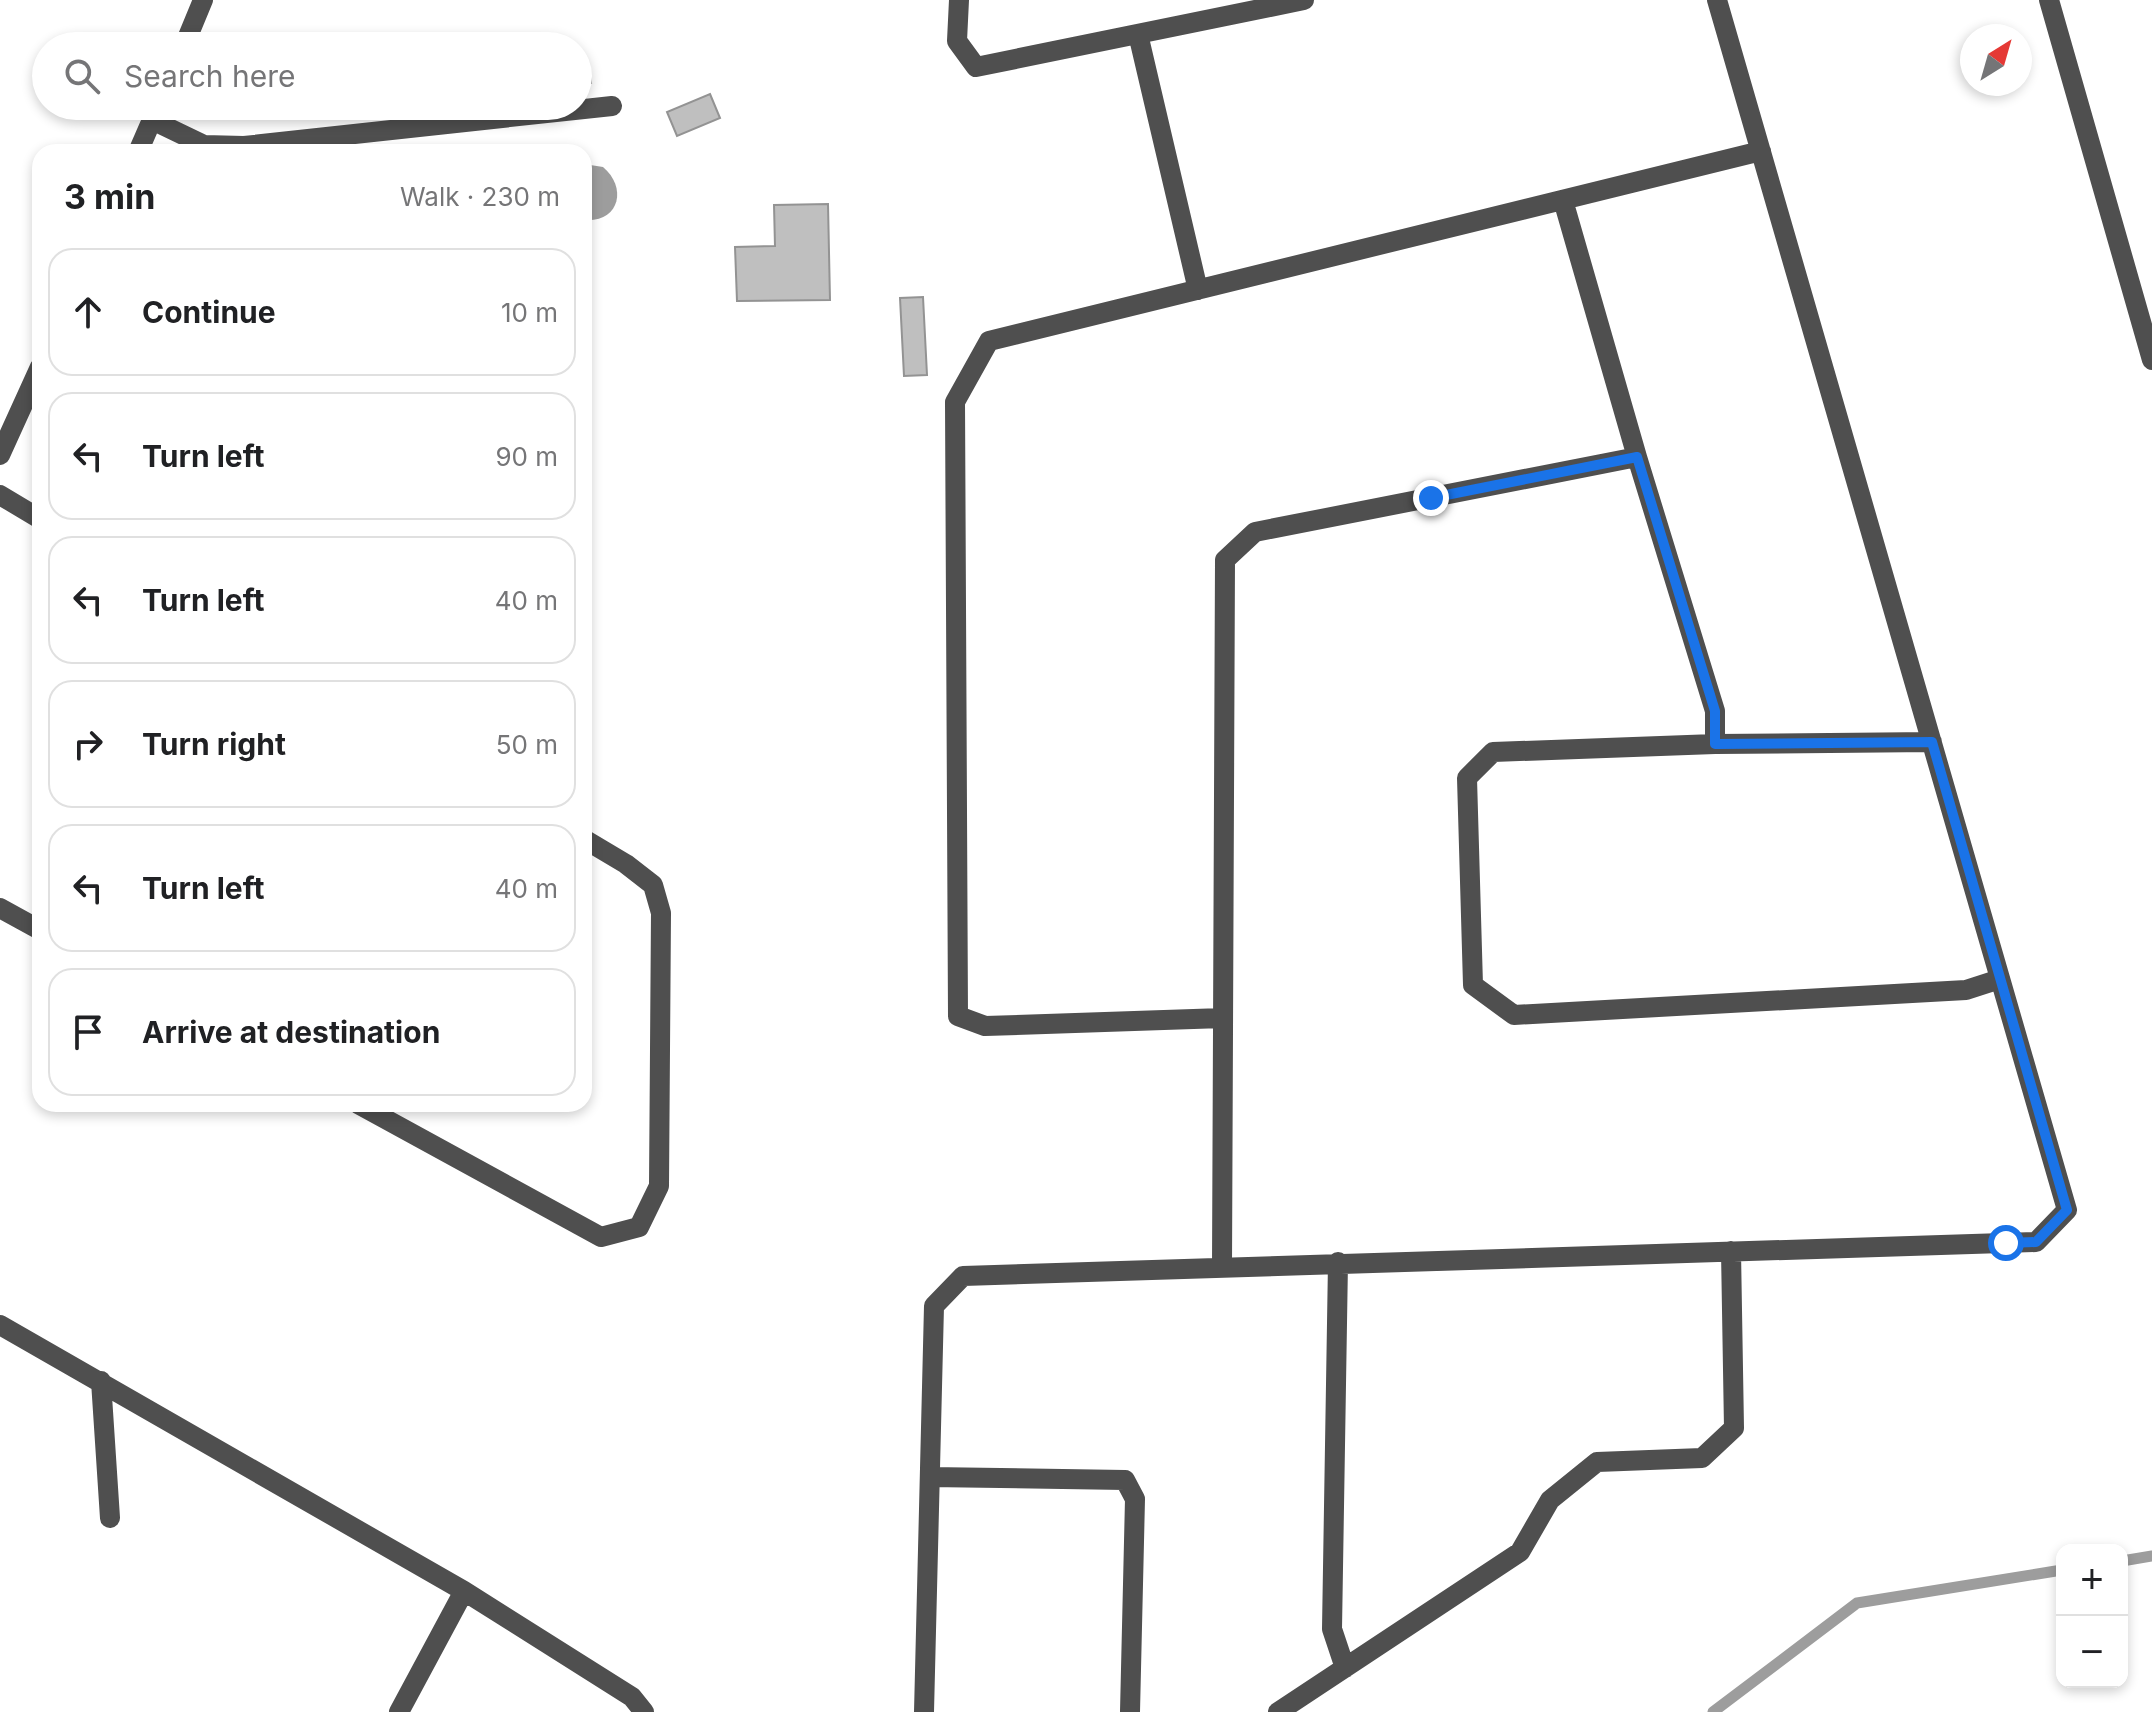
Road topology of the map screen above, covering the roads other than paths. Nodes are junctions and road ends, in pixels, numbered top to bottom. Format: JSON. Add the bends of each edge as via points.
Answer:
{"nodes":[{"id":1,"x":203,"y":0,"type":"edge"},
{"id":2,"x":959,"y":0,"type":"edge"},
{"id":3,"x":1717,"y":0,"type":"edge"},
{"id":4,"x":2049,"y":0,"type":"edge"},
{"id":5,"x":1295,"y":1,"type":"edge"},
{"id":6,"x":190,"y":32,"type":"edge"},
{"id":7,"x":1138,"y":34,"type":"junction"},
{"id":8,"x":612,"y":106,"type":"dead end"},
{"id":9,"x":592,"y":108,"type":"edge"},
{"id":10,"x":152,"y":120,"type":"edge"},
{"id":11,"x":166,"y":120,"type":"edge"},
{"id":12,"x":483,"y":120,"type":"edge"},
{"id":13,"x":141,"y":144,"type":"edge"},
{"id":14,"x":202,"y":144,"type":"edge"},
{"id":15,"x":262,"y":144,"type":"edge"},
{"id":16,"x":1761,"y":151,"type":"junction"},
{"id":17,"x":1563,"y":200,"type":"junction"},
{"id":18,"x":1198,"y":290,"type":"junction"},
{"id":19,"x":2152,"y":360,"type":"edge"},
{"id":20,"x":32,"y":385,"type":"edge"},
{"id":21,"x":0,"y":455,"type":"edge"},
{"id":22,"x":1637,"y":457,"type":"junction"},
{"id":23,"x":0,"y":495,"type":"edge"},
{"id":24,"x":32,"y":514,"type":"edge"},
{"id":25,"x":1932,"y":742,"type":"junction"},
{"id":26,"x":1715,"y":744,"type":"junction"},
{"id":27,"x":592,"y":844,"type":"edge"},
{"id":28,"x":0,"y":908,"type":"edge"},
{"id":29,"x":32,"y":926,"type":"edge"},
{"id":30,"x":2000,"y":979,"type":"junction"},
{"id":31,"x":1223,"y":1018,"type":"junction"},
{"id":32,"x":373,"y":1112,"type":"edge"},
{"id":33,"x":1731,"y":1251,"type":"junction"},
{"id":34,"x":1338,"y":1262,"type":"junction"},
{"id":35,"x":1222,"y":1266,"type":"junction"},
{"id":36,"x":0,"y":1325,"type":"edge"},
{"id":37,"x":101,"y":1381,"type":"junction"},
{"id":38,"x":930,"y":1477,"type":"junction"},
{"id":39,"x":110,"y":1518,"type":"dead end"},
{"id":40,"x":464,"y":1591,"type":"junction"},
{"id":41,"x":1345,"y":1668,"type":"junction"},
{"id":42,"x":399,"y":1712,"type":"edge"},
{"id":43,"x":644,"y":1712,"type":"edge"},
{"id":44,"x":924,"y":1712,"type":"edge"},
{"id":45,"x":1130,"y":1712,"type":"edge"},
{"id":46,"x":1278,"y":1712,"type":"edge"}],
"edges":[{"from":1,"to":6,"type":"street"},
{"from":2,"to":7,"type":"street","via":[[957,41],[976,67]]},
{"from":3,"to":16,"type":"street"},
{"from":4,"to":19,"type":"street"},
{"from":5,"to":7,"type":"street"},
{"from":7,"to":18,"type":"street"},
{"from":8,"to":9,"type":"street"},
{"from":10,"to":13,"type":"street"},
{"from":11,"to":14,"type":"street"},
{"from":12,"to":15,"type":"street"},
{"from":16,"to":17,"type":"street"},
{"from":16,"to":25,"type":"street"},
{"from":17,"to":18,"type":"street"},
{"from":17,"to":22,"type":"street"},
{"from":18,"to":31,"type":"street","via":[[989,341],[955,402],[958,1016],[985,1026]]},
{"from":20,"to":21,"type":"street"},
{"from":22,"to":26,"type":"street","via":[[1715,711]]},
{"from":22,"to":31,"type":"street","via":[[1255,532],[1225,560]]},
{"from":23,"to":24,"type":"street"},
{"from":25,"to":26,"type":"street"},
{"from":25,"to":30,"type":"street"},
{"from":26,"to":30,"type":"street","via":[[1493,752],[1467,778],[1473,985],[1514,1015],[1966,990]]},
{"from":27,"to":32,"type":"street","via":[[653,885],[661,913],[659,1186],[639,1227],[601,1237]]},
{"from":28,"to":29,"type":"street"},
{"from":30,"to":33,"type":"street","via":[[2067,1210],[2036,1242]]},
{"from":31,"to":35,"type":"street"},
{"from":33,"to":34,"type":"street"},
{"from":33,"to":41,"type":"street","via":[[1734,1428],[1702,1458],[1597,1462],[1550,1500],[1520,1552]]},
{"from":34,"to":35,"type":"street"},
{"from":34,"to":41,"type":"street","via":[[1332,1629]]},
{"from":35,"to":38,"type":"street","via":[[963,1276],[934,1306]]},
{"from":36,"to":37,"type":"street"},
{"from":37,"to":39,"type":"street"},
{"from":37,"to":40,"type":"street"},
{"from":38,"to":44,"type":"street"},
{"from":38,"to":45,"type":"street","via":[[1125,1480],[1135,1499]]},
{"from":40,"to":42,"type":"street"},
{"from":40,"to":43,"type":"street","via":[[632,1697]]},
{"from":41,"to":46,"type":"street"}]}
